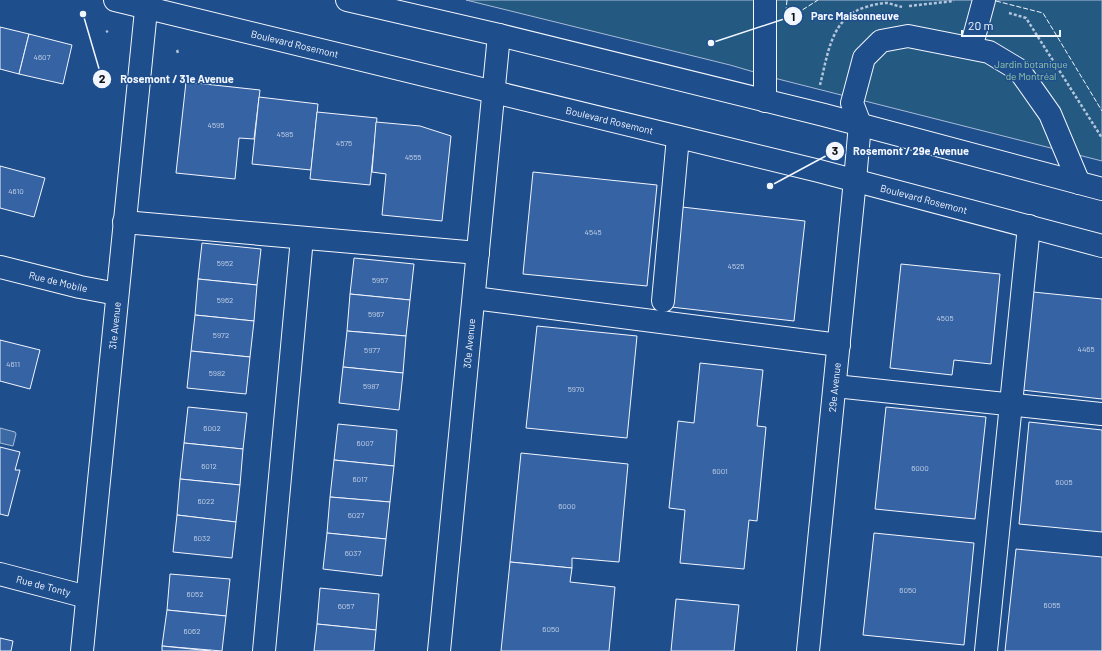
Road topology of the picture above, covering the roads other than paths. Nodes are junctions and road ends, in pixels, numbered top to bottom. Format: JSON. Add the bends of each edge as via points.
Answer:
{"nodes":[{"id":1,"x":116,"y":0,"type":"edge"},
{"id":2,"x":347,"y":0,"type":"edge"},
{"id":3,"x":765,"y":0,"type":"edge"},
{"id":4,"x":984,"y":0,"type":"edge"},
{"id":5,"x":146,"y":4,"type":"edge"},
{"id":6,"x":499,"y":35,"type":"junction"},
{"id":7,"x":971,"y":48,"type":"junction"},
{"id":8,"x":494,"y":92,"type":"junction"},
{"id":9,"x":765,"y":101,"type":"junction"},
{"id":10,"x":860,"y":124,"type":"junction"},
{"id":11,"x":678,"y":137,"type":"junction"},
{"id":12,"x":855,"y":180,"type":"junction"},
{"id":13,"x":1079,"y":183,"type":"junction"},
{"id":14,"x":1102,"y":189,"type":"edge"},
{"id":15,"x":124,"y":222,"type":"junction"},
{"id":16,"x":1029,"y":226,"type":"junction"},
{"id":17,"x":302,"y":238,"type":"junction"},
{"id":18,"x":1102,"y":246,"type":"edge"},
{"id":19,"x":478,"y":253,"type":"junction"},
{"id":20,"x":0,"y":267,"type":"edge"},
{"id":21,"x":117,"y":294,"type":"junction"},
{"id":22,"x":474,"y":298,"type":"junction"},
{"id":23,"x":663,"y":301,"type":"dead end"},
{"id":24,"x":839,"y":345,"type":"junction"},
{"id":25,"x":835,"y":386,"type":"junction"},
{"id":26,"x":1011,"y":405,"type":"junction"},
{"id":27,"x":1102,"y":414,"type":"edge"},
{"id":28,"x":0,"y":574,"type":"edge"},
{"id":29,"x":87,"y":597,"type":"junction"},
{"id":30,"x":82,"y":651,"type":"edge"},
{"id":31,"x":264,"y":651,"type":"edge"},
{"id":32,"x":440,"y":651,"type":"edge"},
{"id":33,"x":808,"y":651,"type":"edge"},
{"id":34,"x":986,"y":651,"type":"edge"}],
"edges":[{"from":1,"to":5,"type":"street","name":"Boulevard Rosemont"},
{"from":2,"to":6,"type":"street"},
{"from":3,"to":9,"type":"street"},
{"from":4,"to":7,"type":"street"},
{"from":5,"to":8,"type":"street","name":"Boulevard Rosemont"},
{"from":5,"to":15,"type":"street","name":"31e Avenue"},
{"from":6,"to":8,"type":"street","name":"30e Avenue"},
{"from":6,"to":9,"type":"street"},
{"from":7,"to":10,"type":"street","via":[[908,36],[881,41],[864,58],[852,103]]},
{"from":7,"to":13,"type":"street","via":[[989,52],[1019,70],[1050,114]]},
{"from":8,"to":11,"type":"street","name":"Boulevard Rosemont"},
{"from":8,"to":19,"type":"street","name":"30e Avenue"},
{"from":9,"to":10,"type":"street"},
{"from":10,"to":12,"type":"street","name":"29e Avenue"},
{"from":10,"to":13,"type":"street"},
{"from":11,"to":12,"type":"street","name":"Boulevard Rosemont"},
{"from":11,"to":23,"type":"street"},
{"from":12,"to":16,"type":"street","name":"Boulevard Rosemont"},
{"from":12,"to":24,"type":"street","name":"29e Avenue"},
{"from":13,"to":14,"type":"street"},
{"from":15,"to":17,"type":"street"},
{"from":15,"to":21,"type":"street","name":"31e Avenue"},
{"from":16,"to":18,"type":"street","name":"Boulevard Rosemont"},
{"from":16,"to":26,"type":"street"},
{"from":17,"to":19,"type":"street"},
{"from":17,"to":31,"type":"street"},
{"from":19,"to":22,"type":"street","name":"30e Avenue"},
{"from":20,"to":21,"type":"street","name":"Rue de Mobile"},
{"from":21,"to":29,"type":"street","name":"31e Avenue"},
{"from":22,"to":24,"type":"street"},
{"from":22,"to":32,"type":"street","name":"30e Avenue"},
{"from":24,"to":25,"type":"street","name":"29e Avenue"},
{"from":25,"to":26,"type":"street"},
{"from":25,"to":33,"type":"street","name":"29e Avenue"},
{"from":26,"to":27,"type":"street"},
{"from":26,"to":34,"type":"street"},
{"from":28,"to":29,"type":"street","name":"Rue de Tonty"},
{"from":29,"to":30,"type":"street","name":"31e Avenue"}]}
